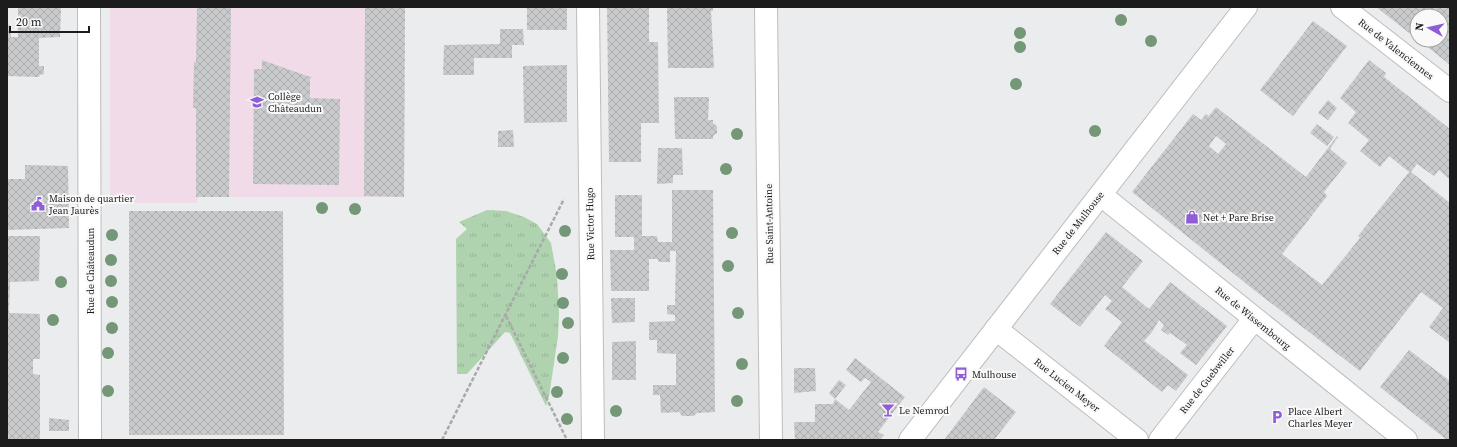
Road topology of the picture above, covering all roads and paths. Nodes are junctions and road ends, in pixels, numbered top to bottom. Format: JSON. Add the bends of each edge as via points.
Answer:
{"nodes":[{"id":1,"x":89,"y":7,"type":"edge"},
{"id":2,"x":588,"y":7,"type":"edge"},
{"id":3,"x":766,"y":7,"type":"edge"},
{"id":4,"x":1246,"y":7,"type":"edge"},
{"id":5,"x":1342,"y":7,"type":"edge"},
{"id":6,"x":1450,"y":91,"type":"edge"},
{"id":7,"x":1100,"y":195,"type":"junction"},
{"id":8,"x":566,"y":196,"type":"dead end"},
{"id":9,"x":506,"y":315,"type":"junction"},
{"id":10,"x":1254,"y":319,"type":"junction"},
{"id":11,"x":996,"y":329,"type":"junction"},
{"id":12,"x":90,"y":440,"type":"edge"},
{"id":13,"x":442,"y":440,"type":"edge"},
{"id":14,"x":567,"y":440,"type":"edge"},
{"id":15,"x":593,"y":440,"type":"edge"},
{"id":16,"x":771,"y":440,"type":"edge"},
{"id":17,"x":910,"y":440,"type":"edge"},
{"id":18,"x":1137,"y":440,"type":"edge"},
{"id":19,"x":1160,"y":440,"type":"edge"},
{"id":20,"x":1406,"y":440,"type":"edge"}],
"edges":[{"from":1,"to":12,"type":"street","name":"Rue de Châteaudun"},
{"from":2,"to":15,"type":"street","name":"Rue Victor Hugo"},
{"from":3,"to":16,"type":"street","name":"Rue Saint-Antoine"},
{"from":4,"to":7,"type":"street","name":"Rue de Mulhouse"},
{"from":5,"to":6,"type":"street","name":"Rue de Valenciennes"},
{"from":7,"to":10,"type":"street","name":"Rue de Wissembourg"},
{"from":7,"to":11,"type":"street","name":"Rue de Mulhouse"},
{"from":8,"to":9,"type":"path"},
{"from":9,"to":13,"type":"path"},
{"from":9,"to":14,"type":"path"},
{"from":10,"to":19,"type":"street","name":"Rue de Guebwiller"},
{"from":10,"to":20,"type":"street","name":"Rue de Wissembourg"},
{"from":11,"to":17,"type":"street","name":"Rue de Mulhouse"},
{"from":11,"to":18,"type":"street","name":"Rue Lucien Meyer"}]}
